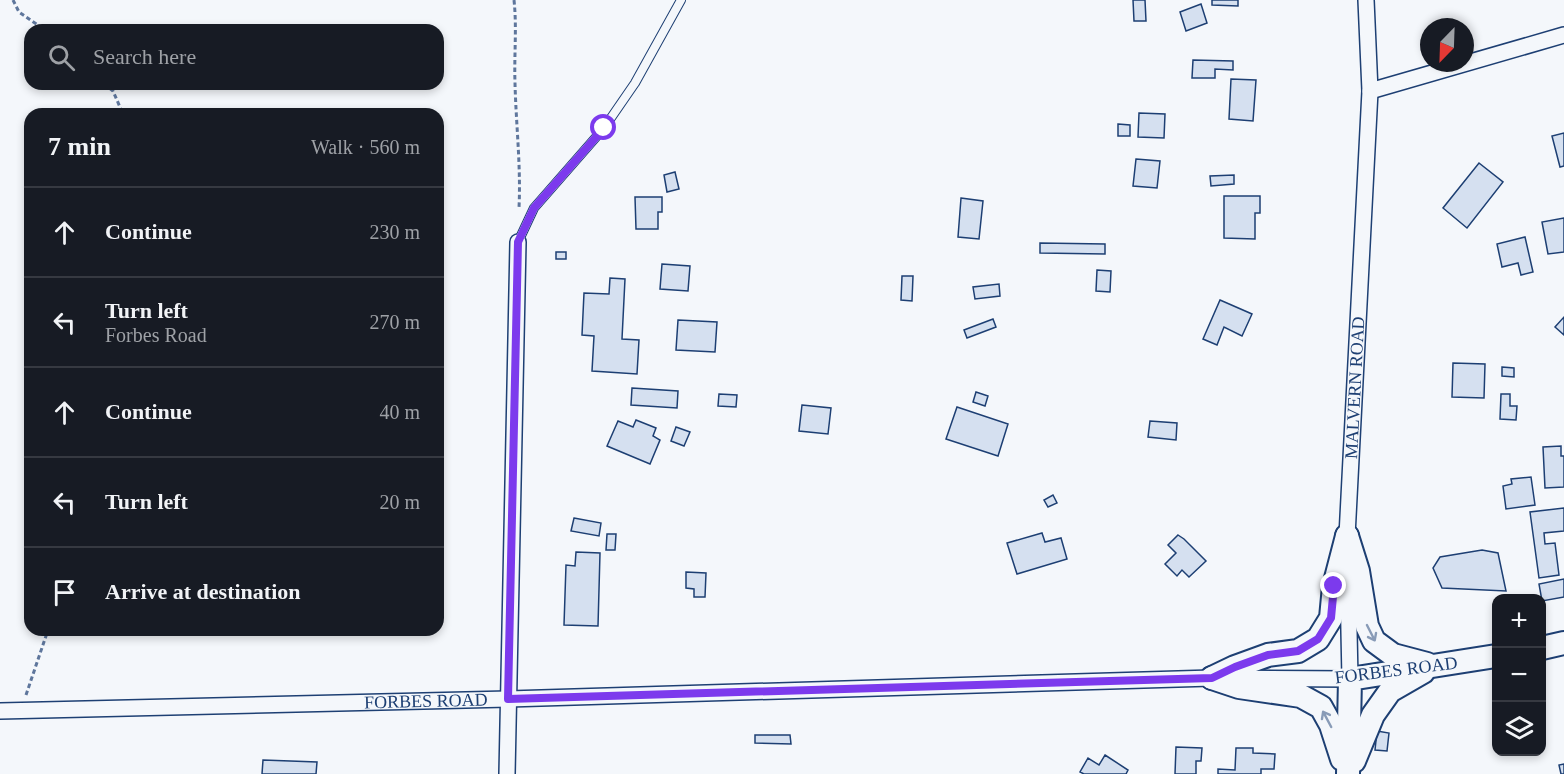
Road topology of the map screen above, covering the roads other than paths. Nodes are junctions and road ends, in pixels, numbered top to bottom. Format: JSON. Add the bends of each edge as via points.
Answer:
{"nodes":[{"id":1,"x":681,"y":0,"type":"edge"},
{"id":2,"x":1365,"y":0,"type":"edge"},
{"id":3,"x":1564,"y":35,"type":"edge"},
{"id":4,"x":1370,"y":91,"type":"junction"},
{"id":5,"x":518,"y":242,"type":"joint"},
{"id":6,"x":1347,"y":537,"type":"junction"},
{"id":7,"x":1564,"y":644,"type":"edge"},
{"id":8,"x":1546,"y":647,"type":"edge"},
{"id":9,"x":1492,"y":657,"type":"edge"},
{"id":10,"x":1435,"y":666,"type":"junction"},
{"id":11,"x":1212,"y":678,"type":"junction"},
{"id":12,"x":1350,"y":679,"type":"junction"},
{"id":13,"x":508,"y":699,"type":"junction"},
{"id":14,"x":0,"y":711,"type":"edge"},
{"id":15,"x":507,"y":774,"type":"edge"},
{"id":16,"x":1348,"y":774,"type":"edge"}],
"edges":[{"from":1,"to":5,"type":"lane","via":[[604,128],[534,208]]},
{"from":2,"to":4,"type":"street","name":"MALVERN ROAD"},
{"from":3,"to":4,"type":"street"},
{"from":4,"to":6,"type":"street","name":"MALVERN ROAD"},
{"from":5,"to":13,"type":"street"},
{"from":6,"to":10,"type":"main road","one_way":true,"via":[[1358,571],[1367,626],[1374,641],[1394,655]]},
{"from":6,"to":11,"type":"main road","via":[[1334,586],[1331,618],[1318,639],[1298,651],[1268,655]]},
{"from":6,"to":12,"type":"street","name":"MALVERN ROAD"},
{"from":7,"to":8,"type":"main road"},
{"from":9,"to":10,"type":"main road","name":"FORBES ROAD"},
{"from":10,"to":12,"type":"main road","name":"FORBES ROAD"},
{"from":10,"to":16,"type":"main road","via":[[1390,691],[1373,715]]},
{"from":11,"to":12,"type":"street","name":"FORBES ROAD"},
{"from":11,"to":13,"type":"street","name":"FORBES ROAD"},
{"from":16,"to":11,"type":"main road","one_way":true,"via":[[1321,707],[1301,696],[1239,687]]},
{"from":12,"to":16,"type":"main road","name":"MALVERN ROAD"},
{"from":13,"to":14,"type":"street","name":"FORBES ROAD"},
{"from":13,"to":15,"type":"street"}]}
